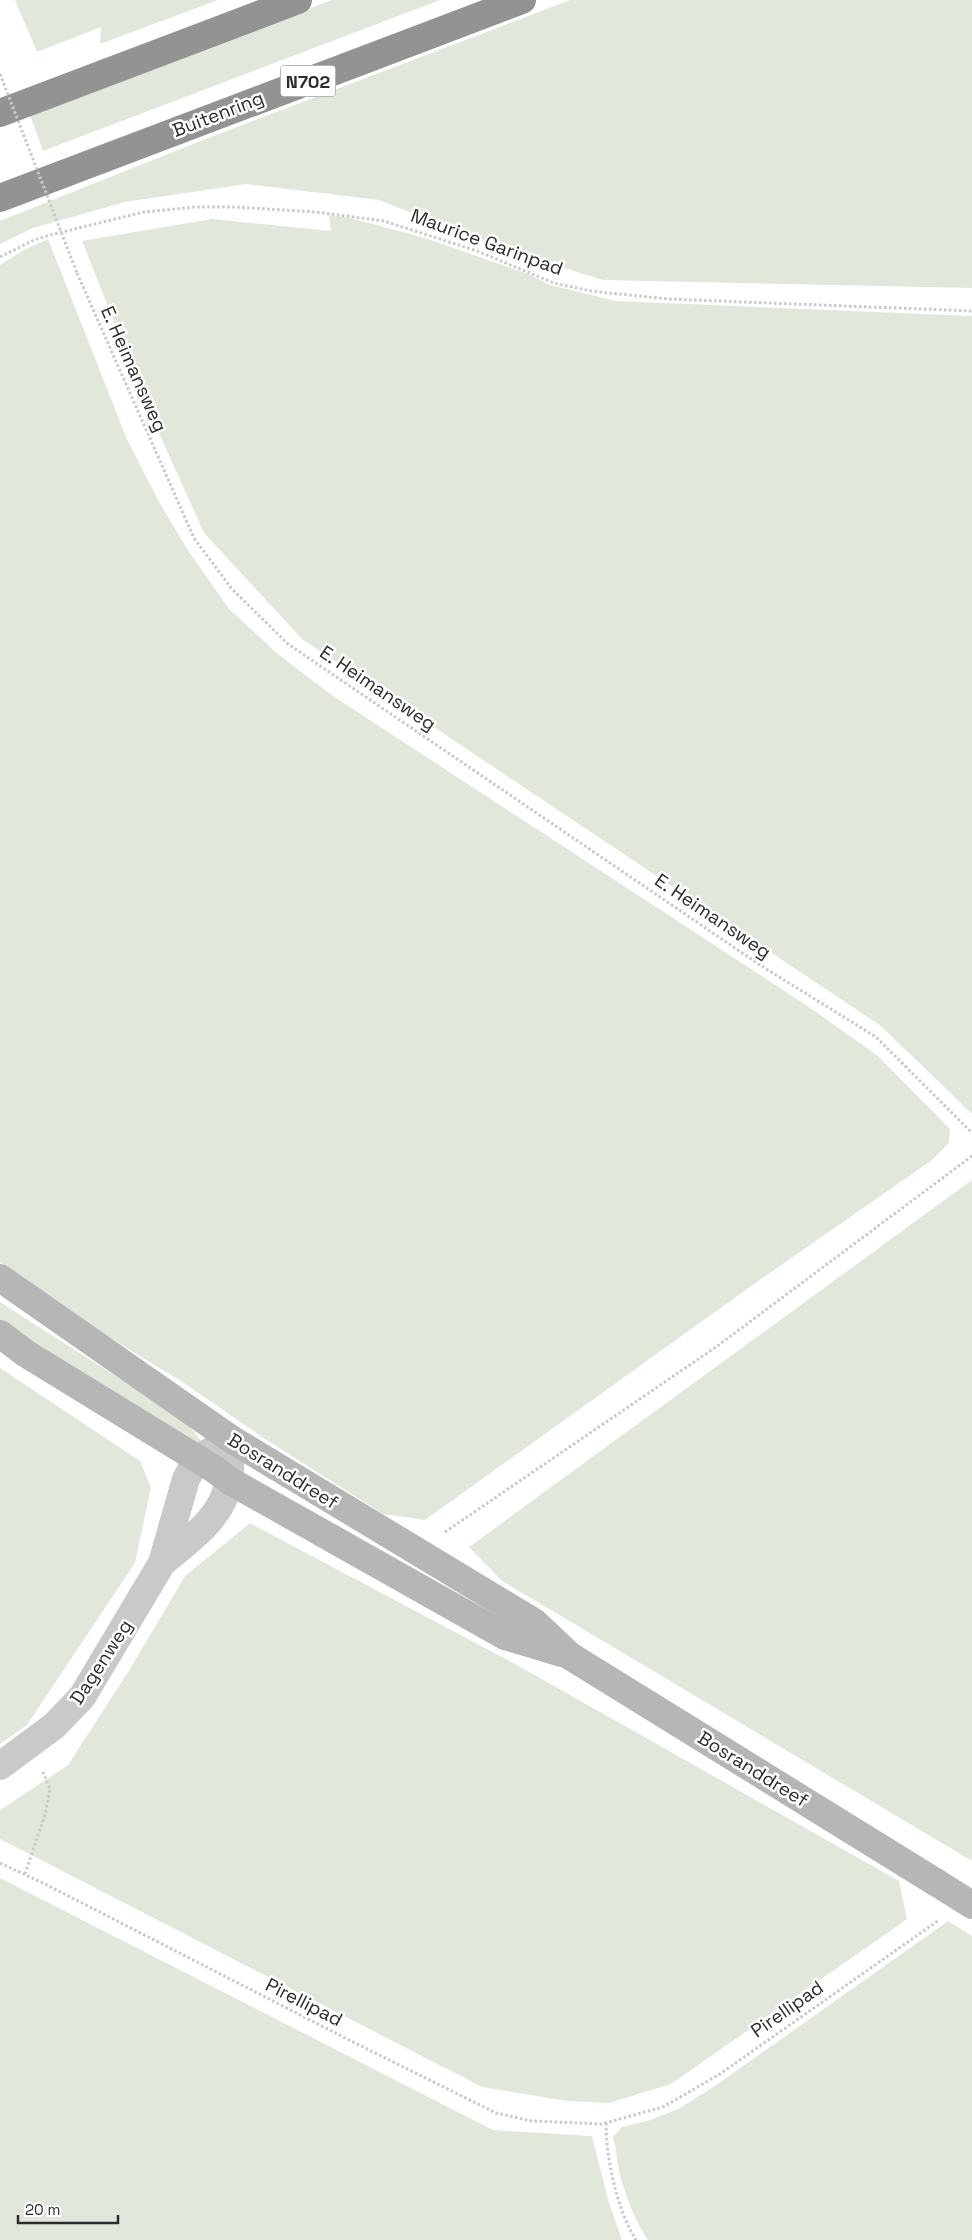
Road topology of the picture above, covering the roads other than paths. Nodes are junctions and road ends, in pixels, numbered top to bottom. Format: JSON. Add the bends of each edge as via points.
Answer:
{"nodes":[{"id":1,"x":298,"y":0,"type":"edge"},
{"id":2,"x":522,"y":0,"type":"edge"},
{"id":3,"x":0,"y":113,"type":"edge"},
{"id":4,"x":0,"y":198,"type":"edge"},
{"id":5,"x":0,"y":1278,"type":"edge"},
{"id":6,"x":0,"y":1334,"type":"edge"},
{"id":7,"x":231,"y":1439,"type":"junction"},
{"id":8,"x":197,"y":1459,"type":"junction"},
{"id":9,"x":230,"y":1481,"type":"junction"},
{"id":10,"x":162,"y":1564,"type":"junction"},
{"id":11,"x":570,"y":1656,"type":"junction"},
{"id":12,"x":0,"y":1766,"type":"edge"},
{"id":13,"x":972,"y":1905,"type":"edge"}],
"edges":[{"from":1,"to":3,"type":"highway"},
{"from":2,"to":4,"type":"highway","name":"Buitenring","number":"N702"},
{"from":5,"to":7,"type":"main road","name":"Bosranddreef"},
{"from":6,"to":8,"type":"main road","name":"Bosranddreef","via":[[25,1353]]},
{"from":7,"to":8,"type":"street"},
{"from":7,"to":9,"type":"street","name":"Dagenweg"},
{"from":7,"to":11,"type":"main road","name":"Bosranddreef","via":[[488,1592],[534,1622]]},
{"from":8,"to":9,"type":"main road","name":"Bosranddreef"},
{"from":8,"to":10,"type":"street","name":"Dagenweg","via":[[186,1479]]},
{"from":9,"to":10,"type":"street","name":"Dagenweg","via":[[223,1502],[206,1525]]},
{"from":9,"to":11,"type":"main road","name":"Bosranddreef","via":[[505,1636]]},
{"from":10,"to":12,"type":"street","name":"Dagenweg","via":[[82,1697],[54,1726]]},
{"from":11,"to":13,"type":"main road","name":"Bosranddreef","bridge":true}]}
